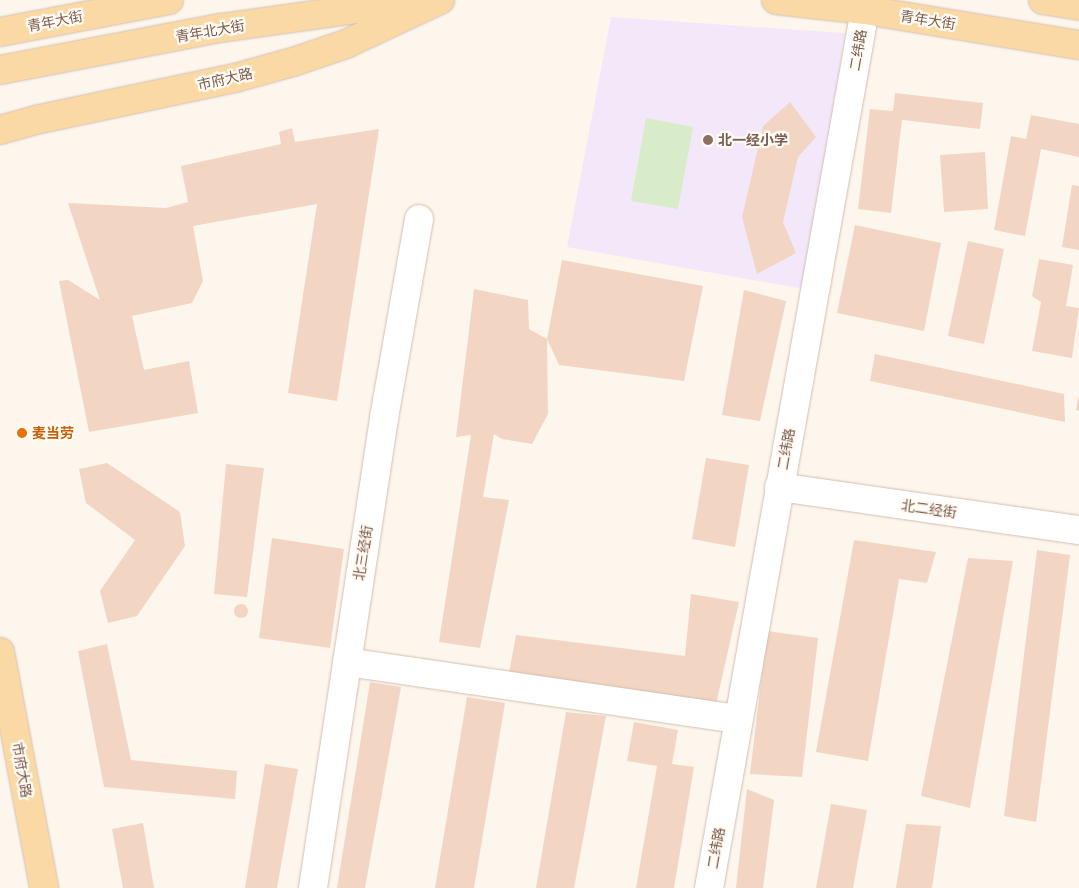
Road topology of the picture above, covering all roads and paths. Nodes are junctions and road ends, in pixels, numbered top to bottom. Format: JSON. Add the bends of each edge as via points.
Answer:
{"nodes":[{"id":1,"x":169,"y":0,"type":"edge"},
{"id":2,"x":421,"y":0,"type":"edge"},
{"id":3,"x":440,"y":0,"type":"edge"},
{"id":4,"x":776,"y":0,"type":"edge"},
{"id":5,"x":1042,"y":0,"type":"edge"},
{"id":6,"x":1079,"y":6,"type":"edge"},
{"id":7,"x":865,"y":10,"type":"junction"},
{"id":8,"x":0,"y":32,"type":"edge"},
{"id":9,"x":1079,"y":45,"type":"edge"},
{"id":10,"x":0,"y":70,"type":"edge"},
{"id":11,"x":0,"y":130,"type":"edge"},
{"id":12,"x":418,"y":220,"type":"dead end"},
{"id":13,"x":779,"y":487,"type":"junction"},
{"id":14,"x":1079,"y":530,"type":"edge"},
{"id":15,"x":0,"y":652,"type":"edge"},
{"id":16,"x":347,"y":662,"type":"junction"},
{"id":17,"x":738,"y":719,"type":"junction"},
{"id":18,"x":44,"y":888,"type":"edge"},
{"id":19,"x":313,"y":888,"type":"edge"},
{"id":20,"x":709,"y":888,"type":"edge"}],
"edges":[{"from":1,"to":8,"type":"main road","name":"青年大街"},
{"from":2,"to":10,"type":"main road","name":"青年北大街","via":[[221,28]]},
{"from":3,"to":11,"type":"main road","name":"市府大路","via":[[346,44],[292,62],[236,78]]},
{"from":4,"to":7,"type":"main road","name":"青年大街"},
{"from":5,"to":6,"type":"main road"},
{"from":7,"to":9,"type":"main road","name":"青年大街"},
{"from":7,"to":13,"type":"street","name":"二纬路"},
{"from":12,"to":16,"type":"street","name":"北三经街"},
{"from":13,"to":14,"type":"street","name":"北二经街"},
{"from":13,"to":17,"type":"street","name":"二纬路"},
{"from":15,"to":18,"type":"main road","name":"市府大路"},
{"from":16,"to":17,"type":"street"},
{"from":16,"to":19,"type":"street","name":"北三经街"},
{"from":17,"to":20,"type":"street","name":"二纬路"}]}
